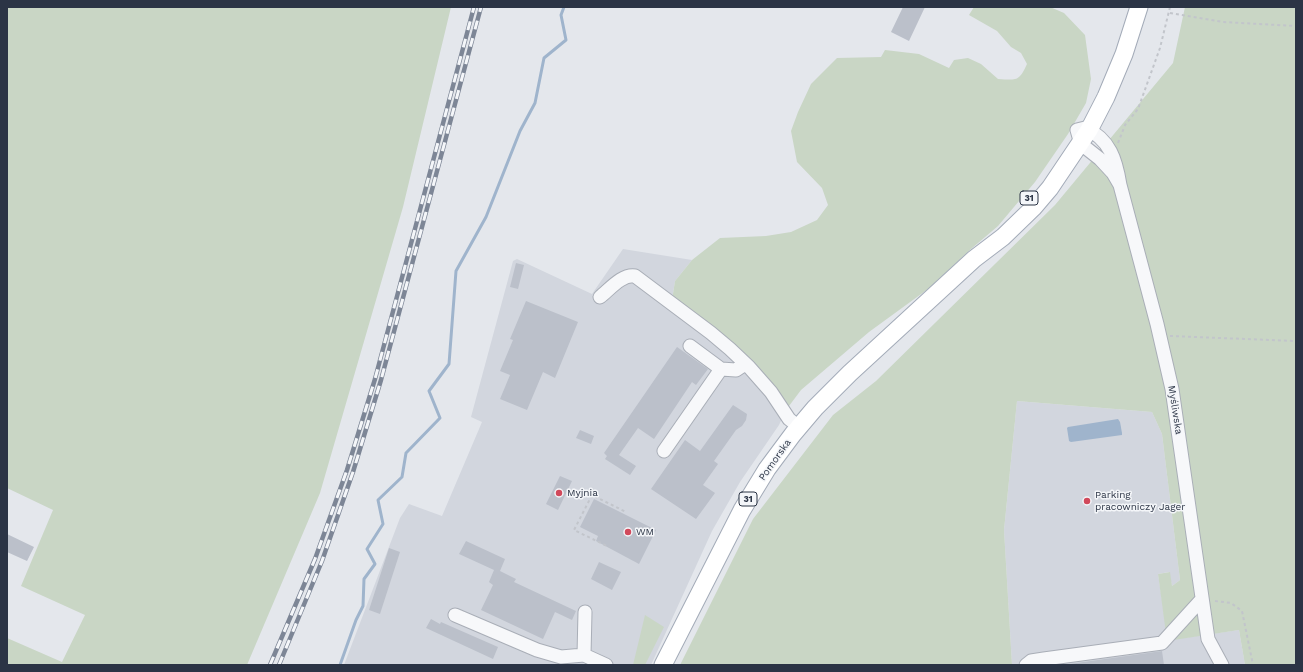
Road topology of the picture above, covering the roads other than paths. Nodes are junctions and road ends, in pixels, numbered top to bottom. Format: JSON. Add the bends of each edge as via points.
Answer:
{"nodes":[{"id":1,"x":1129,"y":7,"type":"edge"},
{"id":2,"x":1139,"y":7,"type":"edge"},
{"id":3,"x":1082,"y":135,"type":"junction"},
{"id":4,"x":1120,"y":185,"type":"junction"},
{"id":5,"x":600,"y":297,"type":"dead end"},
{"id":6,"x":690,"y":346,"type":"dead end"},
{"id":7,"x":745,"y":364,"type":"junction"},
{"id":8,"x":721,"y":369,"type":"junction"},
{"id":9,"x":799,"y":427,"type":"junction"},
{"id":10,"x":664,"y":451,"type":"dead end"},
{"id":11,"x":1202,"y":599,"type":"junction"},
{"id":12,"x":585,"y":612,"type":"dead end"},
{"id":13,"x":455,"y":615,"type":"dead end"},
{"id":14,"x":584,"y":655,"type":"junction"},
{"id":15,"x":606,"y":665,"type":"edge"},
{"id":16,"x":663,"y":665,"type":"edge"},
{"id":17,"x":1026,"y":665,"type":"edge"},
{"id":18,"x":1222,"y":665,"type":"edge"}],
"edges":[{"from":1,"to":3,"type":"main road","number":"31","via":[[1108,68],[1091,104]]},
{"from":2,"to":3,"type":"main road","number":"31","via":[[1117,72]]},
{"from":3,"to":4,"type":"street","name":"Myśliwska"},
{"from":3,"to":4,"type":"street","name":"Myśliwska","via":[[1110,149]]},
{"from":3,"to":9,"type":"main road","name":"Pomorska","number":"31","via":[[1058,159],[1033,193],[974,259],[841,381]]},
{"from":4,"to":11,"type":"street","name":"Myśliwska","via":[[1172,389]]},
{"from":5,"to":7,"type":"street","via":[[623,278],[635,276],[711,333]]},
{"from":6,"to":8,"type":"street"},
{"from":7,"to":8,"type":"street","via":[[736,370]]},
{"from":7,"to":9,"type":"street","via":[[771,392],[789,419]]},
{"from":8,"to":10,"type":"street"},
{"from":9,"to":16,"type":"main road","name":"Pomorska","number":"31","via":[[767,469],[742,510]]},
{"from":11,"to":17,"type":"street","via":[[1162,643],[1031,661]]},
{"from":11,"to":18,"type":"street","name":"Myśliwska","via":[[1208,640]]},
{"from":12,"to":14,"type":"street"},
{"from":13,"to":14,"type":"street","via":[[548,654],[561,657]]},
{"from":14,"to":15,"type":"street"}]}
